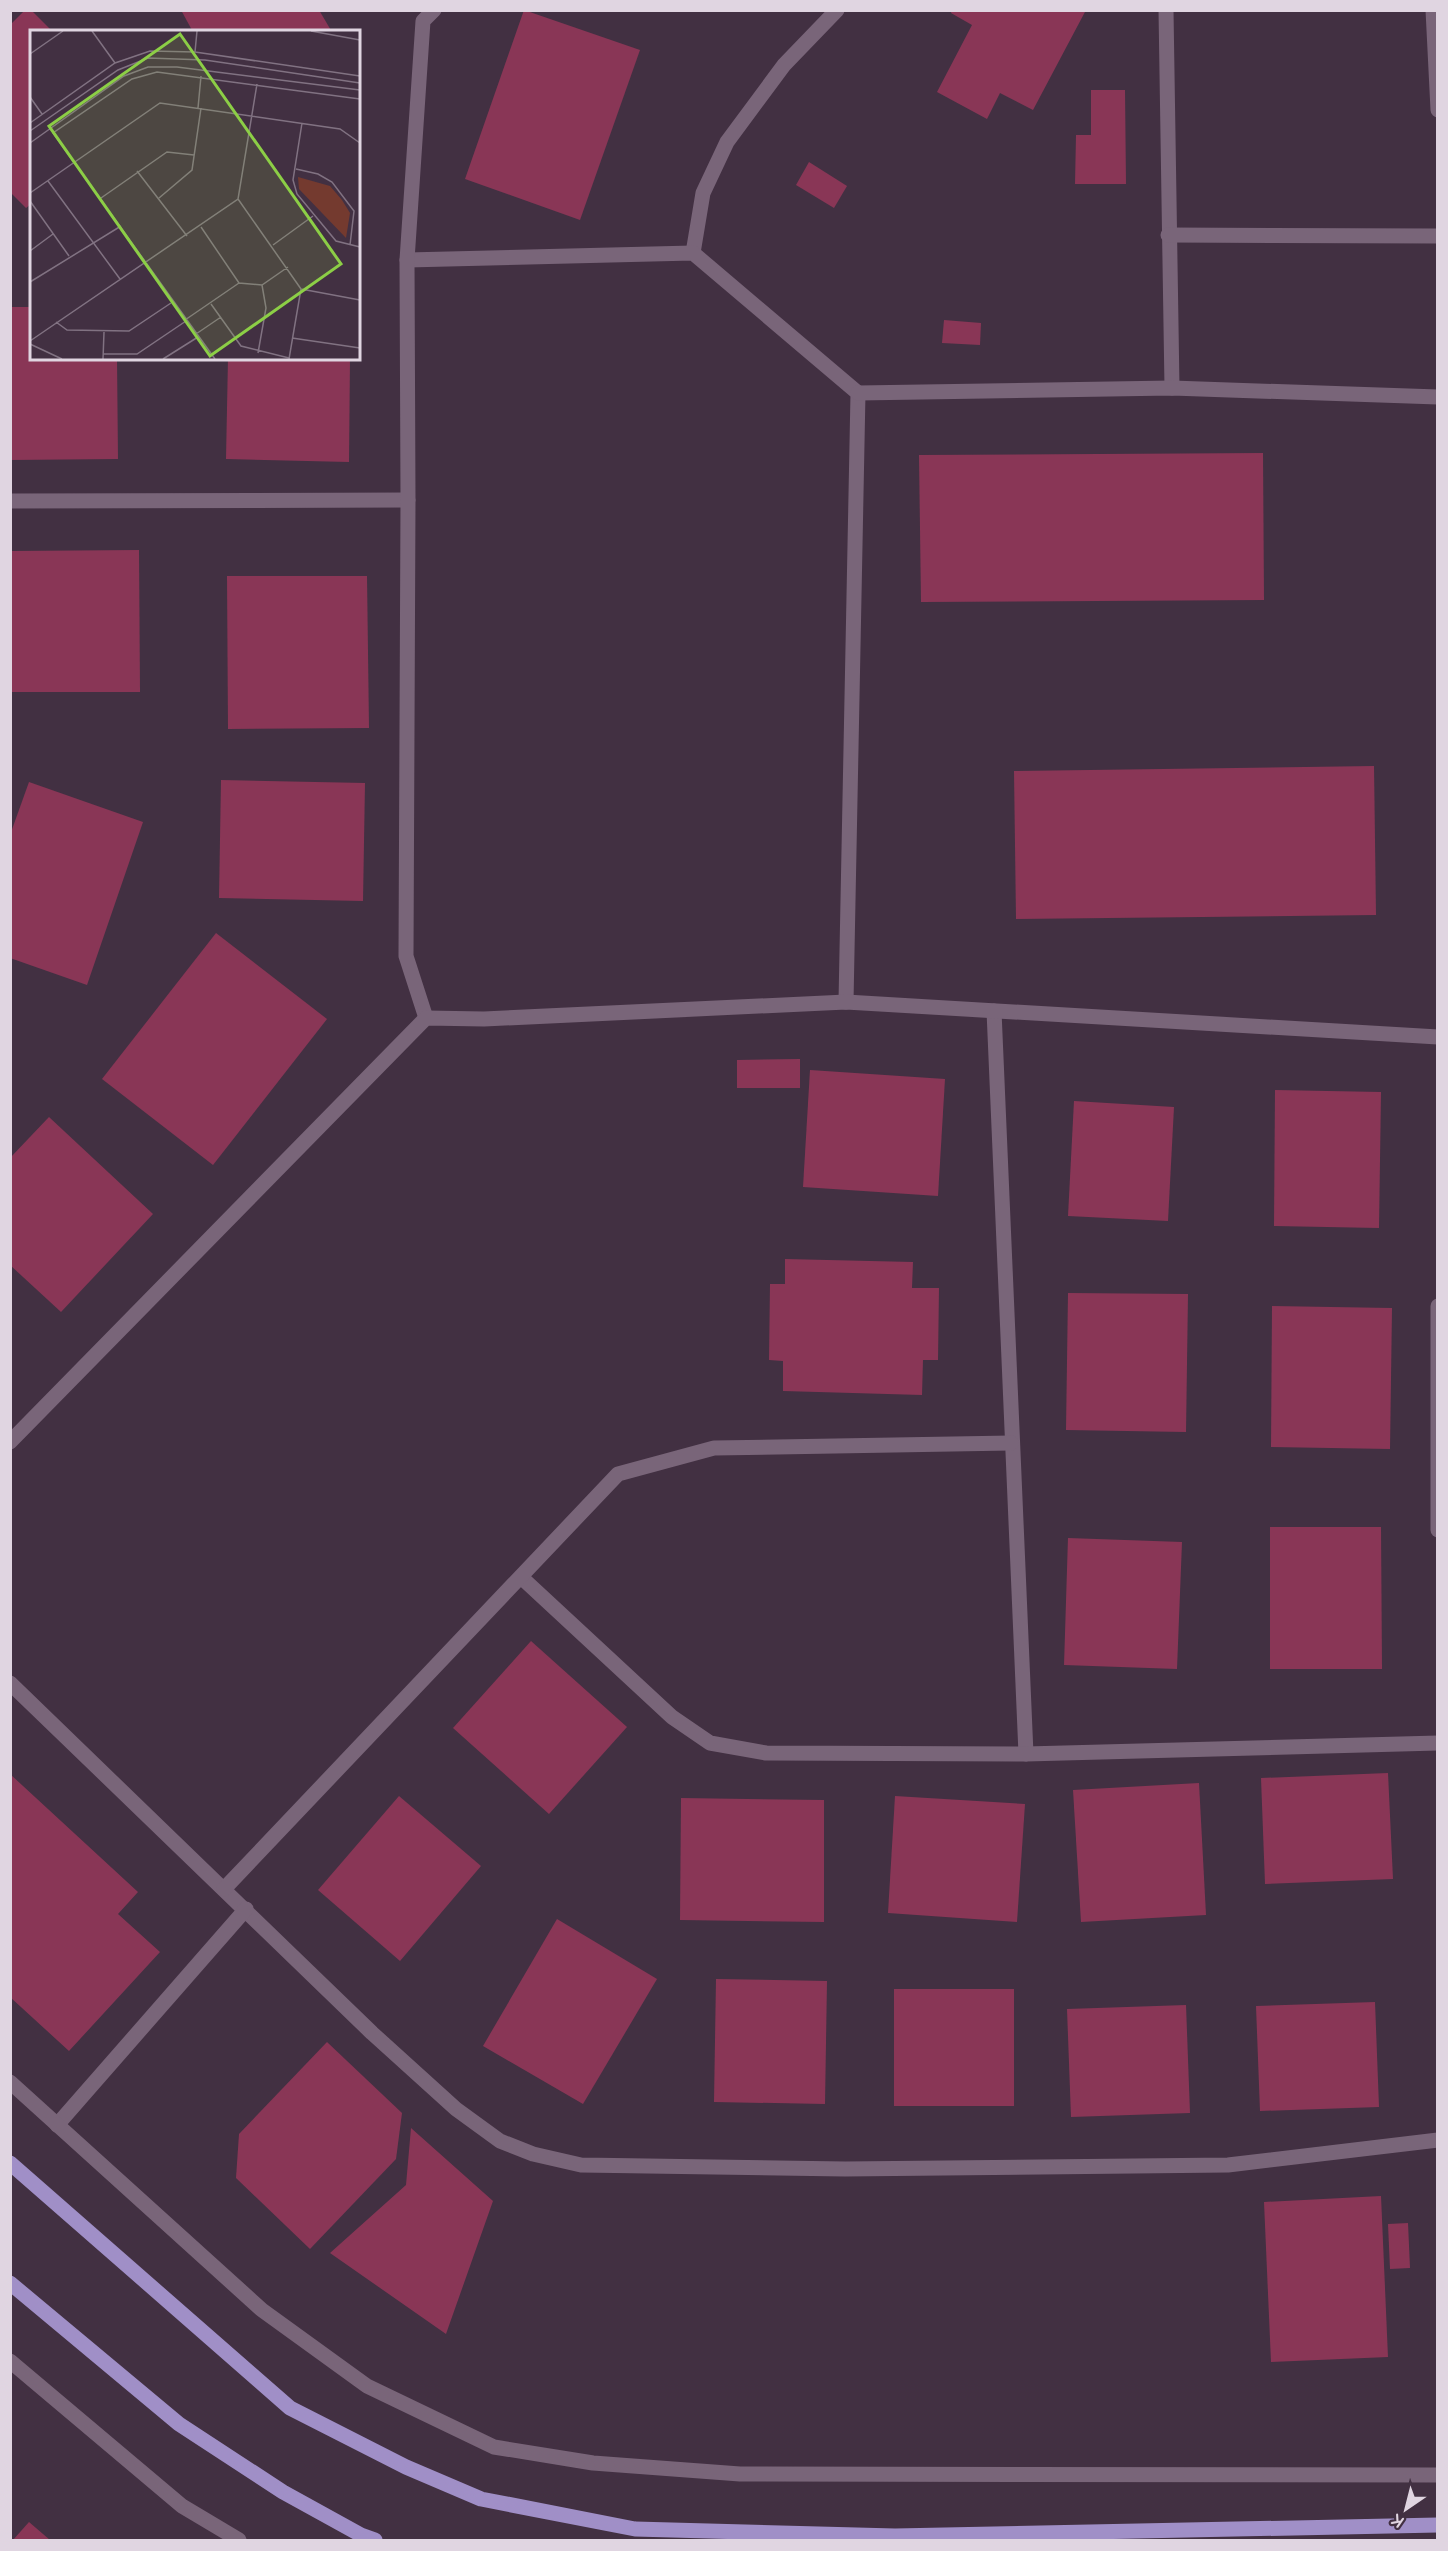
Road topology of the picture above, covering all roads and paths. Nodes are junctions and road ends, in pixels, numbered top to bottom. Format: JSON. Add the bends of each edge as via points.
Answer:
{"nodes":[{"id":1,"x":837,"y":10,"type":"edge"},
{"id":2,"x":1166,"y":10,"type":"edge"},
{"id":3,"x":1433,"y":10,"type":"edge"},
{"id":4,"x":424,"y":14,"type":"edge"},
{"id":5,"x":1437,"y":110,"type":"edge"},
{"id":6,"x":1168,"y":235,"type":"junction"},
{"id":7,"x":1437,"y":236,"type":"edge"},
{"id":8,"x":693,"y":253,"type":"junction"},
{"id":9,"x":407,"y":260,"type":"junction"},
{"id":10,"x":1172,"y":388,"type":"junction"},
{"id":11,"x":858,"y":393,"type":"junction"},
{"id":12,"x":1437,"y":397,"type":"edge"},
{"id":13,"x":408,"y":500,"type":"junction"},
{"id":14,"x":10,"y":501,"type":"edge"},
{"id":15,"x":846,"y":1002,"type":"junction"},
{"id":16,"x":994,"y":1011,"type":"junction"},
{"id":17,"x":426,"y":1018,"type":"junction"},
{"id":18,"x":1437,"y":1037,"type":"edge"},
{"id":19,"x":1437,"y":1306,"type":"edge"},
{"id":20,"x":1437,"y":1434,"type":"edge"},
{"id":21,"x":10,"y":1442,"type":"edge"},
{"id":22,"x":1011,"y":1443,"type":"junction"},
{"id":23,"x":1437,"y":1530,"type":"edge"},
{"id":24,"x":521,"y":1577,"type":"junction"},
{"id":25,"x":10,"y":1683,"type":"edge"},
{"id":26,"x":1437,"y":1743,"type":"edge"},
{"id":27,"x":1026,"y":1754,"type":"junction"},
{"id":28,"x":224,"y":1889,"type":"junction"},
{"id":29,"x":246,"y":1909,"type":"junction"},
{"id":30,"x":10,"y":2082,"type":"edge"},
{"id":31,"x":57,"y":2125,"type":"junction"},
{"id":32,"x":1437,"y":2140,"type":"edge"},
{"id":33,"x":10,"y":2163,"type":"edge"},
{"id":34,"x":10,"y":2283,"type":"edge"},
{"id":35,"x":10,"y":2361,"type":"edge"},
{"id":36,"x":1437,"y":2475,"type":"edge"},
{"id":37,"x":1437,"y":2525,"type":"edge"},
{"id":38,"x":239,"y":2541,"type":"edge"},
{"id":39,"x":375,"y":2541,"type":"edge"}],
"edges":[{"from":1,"to":8,"type":"street","via":[[784,65],[727,142],[703,193]]},
{"from":2,"to":6,"type":"street"},
{"from":3,"to":5,"type":"street"},
{"from":4,"to":9,"type":"street"},
{"from":6,"to":7,"type":"street"},
{"from":6,"to":10,"type":"street"},
{"from":8,"to":9,"type":"street"},
{"from":8,"to":11,"type":"street"},
{"from":9,"to":13,"type":"street"},
{"from":10,"to":11,"type":"street"},
{"from":10,"to":12,"type":"street"},
{"from":11,"to":15,"type":"street"},
{"from":13,"to":14,"type":"street"},
{"from":13,"to":17,"type":"street","via":[[406,956]]},
{"from":15,"to":16,"type":"street"},
{"from":15,"to":17,"type":"street","via":[[484,1019]]},
{"from":16,"to":18,"type":"street"},
{"from":16,"to":22,"type":"street"},
{"from":17,"to":21,"type":"street"},
{"from":19,"to":20,"type":"street"},
{"from":20,"to":23,"type":"street"},
{"from":22,"to":24,"type":"street","via":[[714,1448],[639,1468],[618,1474]]},
{"from":22,"to":27,"type":"street"},
{"from":24,"to":27,"type":"street","via":[[672,1717],[710,1743],[766,1753]]},
{"from":24,"to":28,"type":"street"},
{"from":25,"to":28,"type":"street"},
{"from":26,"to":27,"type":"street"},
{"from":28,"to":29,"type":"street"},
{"from":29,"to":31,"type":"street"},
{"from":29,"to":32,"type":"street","via":[[456,2109],[500,2142],[581,2165],[845,2169],[1228,2165]]},
{"from":30,"to":31,"type":"street"},
{"from":31,"to":36,"type":"street","via":[[262,2310],[367,2386],[494,2447],[593,2463],[740,2474]]},
{"from":33,"to":37,"type":"main road","via":[[290,2408],[406,2467],[480,2499],[635,2529],[895,2536]]},
{"from":34,"to":39,"type":"main road","via":[[179,2424],[283,2492]]},
{"from":35,"to":38,"type":"street","via":[[182,2506]]}]}
